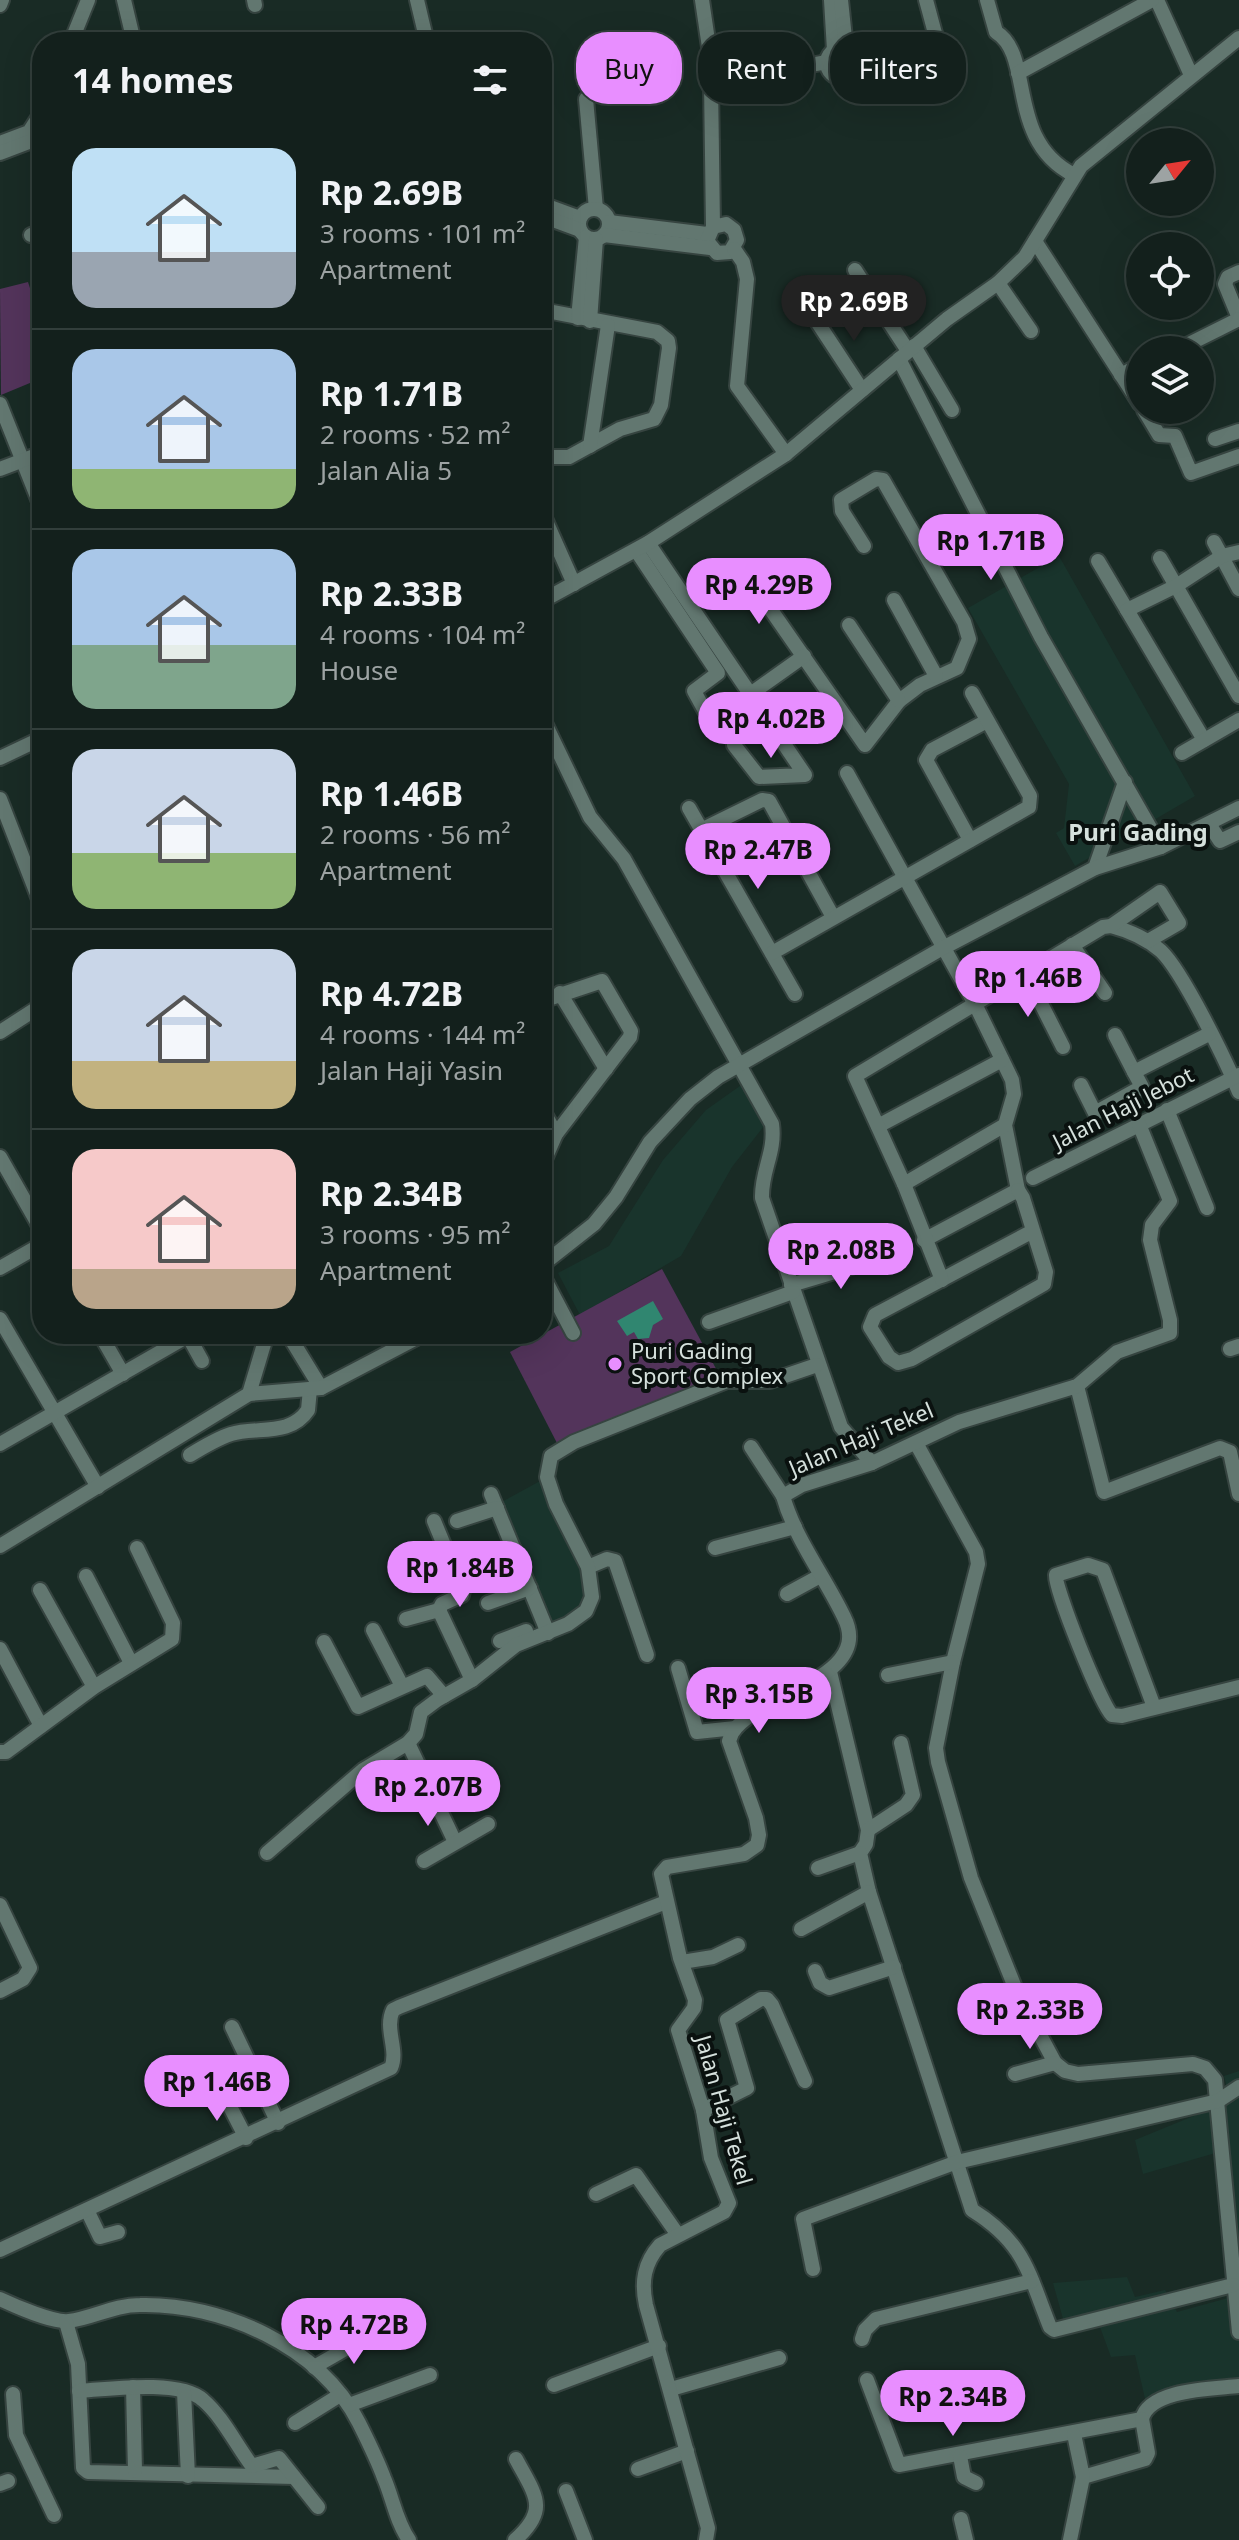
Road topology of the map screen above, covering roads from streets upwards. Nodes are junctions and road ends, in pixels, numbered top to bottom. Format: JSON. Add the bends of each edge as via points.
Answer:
{"nodes":[{"id":1,"x":88,"y":0,"type":"edge"},
{"id":2,"x":124,"y":0,"type":"edge"},
{"id":3,"x":417,"y":0,"type":"edge"},
{"id":4,"x":702,"y":0,"type":"edge"},
{"id":5,"x":831,"y":0,"type":"edge"},
{"id":6,"x":841,"y":0,"type":"edge"},
{"id":7,"x":926,"y":0,"type":"edge"},
{"id":8,"x":987,"y":0,"type":"edge"},
{"id":9,"x":1154,"y":0,"type":"edge"},
{"id":10,"x":75,"y":32,"type":"edge"},
{"id":11,"x":132,"y":32,"type":"edge"},
{"id":12,"x":425,"y":32,"type":"edge"},
{"id":13,"x":707,"y":32,"type":"edge"},
{"id":14,"x":833,"y":32,"type":"edge"},
{"id":15,"x":837,"y":32,"type":"edge"},
{"id":16,"x":935,"y":32,"type":"edge"},
{"id":17,"x":1239,"y":38,"type":"edge"},
{"id":18,"x":830,"y":58,"type":"edge"},
{"id":19,"x":1018,"y":73,"type":"junction"},
{"id":20,"x":1191,"y":75,"type":"junction"},
{"id":21,"x":586,"y":104,"type":"edge"},
{"id":22,"x":709,"y":104,"type":"edge"},
{"id":23,"x":32,"y":127,"type":"edge"},
{"id":24,"x":32,"y":141,"type":"edge"},
{"id":25,"x":0,"y":143,"type":"edge"},
{"id":26,"x":0,"y":153,"type":"edge"},
{"id":27,"x":1074,"y":175,"type":"junction"},
{"id":28,"x":552,"y":209,"type":"edge"},
{"id":29,"x":552,"y":219,"type":"edge"},
{"id":30,"x":593,"y":230,"type":"junction"},
{"id":31,"x":712,"y":233,"type":"junction"},
{"id":32,"x":1035,"y":241,"type":"junction"},
{"id":33,"x":734,"y":249,"type":"junction"},
{"id":34,"x":855,"y":270,"type":"dead end"},
{"id":35,"x":1239,"y":272,"type":"edge"},
{"id":36,"x":998,"y":283,"type":"junction"},
{"id":37,"x":552,"y":312,"type":"edge"},
{"id":38,"x":814,"y":317,"type":"dead end"},
{"id":39,"x":1239,"y":318,"type":"edge"},
{"id":40,"x":584,"y":320,"type":"junction"},
{"id":41,"x":608,"y":325,"type":"junction"},
{"id":42,"x":1031,"y":331,"type":"dead end"},
{"id":43,"x":1204,"y":336,"type":"edge"},
{"id":44,"x":907,"y":352,"type":"junction"},
{"id":45,"x":1126,"y":372,"type":"edge"},
{"id":46,"x":1121,"y":375,"type":"junction"},
{"id":47,"x":1126,"y":383,"type":"edge"},
{"id":48,"x":862,"y":390,"type":"junction"},
{"id":49,"x":0,"y":404,"type":"edge"},
{"id":50,"x":952,"y":410,"type":"dead end"},
{"id":51,"x":1152,"y":424,"type":"edge"},
{"id":52,"x":1239,"y":431,"type":"edge"},
{"id":53,"x":1215,"y":439,"type":"dead end"},
{"id":54,"x":590,"y":446,"type":"junction"},
{"id":55,"x":786,"y":454,"type":"junction"},
{"id":56,"x":1239,"y":456,"type":"edge"},
{"id":57,"x":32,"y":457,"type":"edge"},
{"id":58,"x":552,"y":458,"type":"edge"},
{"id":59,"x":21,"y":461,"type":"junction"},
{"id":60,"x":0,"y":469,"type":"edge"},
{"id":61,"x":32,"y":486,"type":"edge"},
{"id":62,"x":1214,"y":542,"type":"dead end"},
{"id":63,"x":864,"y":546,"type":"dead end"},
{"id":64,"x":642,"y":547,"type":"junction"},
{"id":65,"x":552,"y":549,"type":"edge"},
{"id":66,"x":1239,"y":552,"type":"edge"},
{"id":67,"x":1222,"y":556,"type":"junction"},
{"id":68,"x":1160,"y":558,"type":"dead end"},
{"id":69,"x":1098,"y":561,"type":"dead end"},
{"id":70,"x":746,"y":574,"type":"dead end"},
{"id":71,"x":574,"y":584,"type":"junction"},
{"id":72,"x":1176,"y":586,"type":"junction"},
{"id":73,"x":1239,"y":589,"type":"edge"},
{"id":74,"x":552,"y":596,"type":"edge"},
{"id":75,"x":894,"y":600,"type":"dead end"},
{"id":76,"x":1127,"y":610,"type":"junction"},
{"id":77,"x":849,"y":625,"type":"dead end"},
{"id":78,"x":804,"y":656,"type":"junction"},
{"id":79,"x":936,"y":676,"type":"junction"},
{"id":80,"x":752,"y":693,"type":"junction"},
{"id":81,"x":972,"y":693,"type":"dead end"},
{"id":82,"x":1239,"y":696,"type":"edge"},
{"id":83,"x":899,"y":701,"type":"junction"},
{"id":84,"x":705,"y":711,"type":"dead end"},
{"id":85,"x":1239,"y":720,"type":"edge"},
{"id":86,"x":987,"y":721,"type":"junction"},
{"id":87,"x":1204,"y":740,"type":"junction"},
{"id":88,"x":32,"y":743,"type":"edge"},
{"id":89,"x":734,"y":745,"type":"dead end"},
{"id":90,"x":552,"y":748,"type":"edge"},
{"id":91,"x":1182,"y":753,"type":"dead end"},
{"id":92,"x":0,"y":758,"type":"edge"},
{"id":93,"x":847,"y":773,"type":"dead end"},
{"id":94,"x":1125,"y":782,"type":"junction"},
{"id":95,"x":0,"y":799,"type":"edge"},
{"id":96,"x":689,"y":808,"type":"dead end"},
{"id":97,"x":1239,"y":808,"type":"edge"},
{"id":98,"x":1209,"y":824,"type":"junction"},
{"id":99,"x":701,"y":830,"type":"junction"},
{"id":100,"x":1239,"y":832,"type":"edge"},
{"id":101,"x":970,"y":840,"type":"junction"},
{"id":102,"x":1161,"y":847,"type":"junction"},
{"id":103,"x":1095,"y":868,"type":"junction"},
{"id":104,"x":903,"y":877,"type":"junction"},
{"id":105,"x":32,"y":881,"type":"edge"},
{"id":106,"x":833,"y":917,"type":"junction"},
{"id":107,"x":1111,"y":926,"type":"junction"},
{"id":108,"x":1148,"y":941,"type":"junction"},
{"id":109,"x":1072,"y":945,"type":"junction"},
{"id":110,"x":941,"y":949,"type":"junction"},
{"id":111,"x":772,"y":953,"type":"junction"},
{"id":112,"x":1026,"y":974,"type":"junction"},
{"id":113,"x":560,"y":993,"type":"junction"},
{"id":114,"x":1105,"y":993,"type":"dead end"},
{"id":115,"x":795,"y":994,"type":"dead end"},
{"id":116,"x":552,"y":997,"type":"edge"},
{"id":117,"x":973,"y":1001,"type":"junction"},
{"id":118,"x":32,"y":1011,"type":"edge"},
{"id":119,"x":0,"y":1032,"type":"edge"},
{"id":120,"x":1209,"y":1034,"type":"junction"},
{"id":121,"x":1115,"y":1035,"type":"dead end"},
{"id":122,"x":1063,"y":1047,"type":"dead end"},
{"id":123,"x":1002,"y":1060,"type":"junction"},
{"id":124,"x":741,"y":1062,"type":"junction"},
{"id":125,"x":606,"y":1069,"type":"junction"},
{"id":126,"x":1134,"y":1072,"type":"junction"},
{"id":127,"x":1237,"y":1082,"type":"edge"},
{"id":128,"x":1081,"y":1085,"type":"dead end"},
{"id":129,"x":1167,"y":1110,"type":"junction"},
{"id":130,"x":1139,"y":1124,"type":"junction"},
{"id":131,"x":1005,"y":1125,"type":"junction"},
{"id":132,"x":878,"y":1126,"type":"junction"},
{"id":133,"x":552,"y":1127,"type":"edge"},
{"id":134,"x":556,"y":1134,"type":"junction"},
{"id":135,"x":552,"y":1143,"type":"edge"},
{"id":136,"x":0,"y":1157,"type":"edge"},
{"id":137,"x":1033,"y":1178,"type":"dead end"},
{"id":138,"x":904,"y":1184,"type":"junction"},
{"id":139,"x":1018,"y":1190,"type":"junction"},
{"id":140,"x":1207,"y":1208,"type":"dead end"},
{"id":141,"x":32,"y":1213,"type":"edge"},
{"id":142,"x":1033,"y":1231,"type":"junction"},
{"id":143,"x":924,"y":1240,"type":"junction"},
{"id":144,"x":32,"y":1250,"type":"edge"},
{"id":145,"x":552,"y":1257,"type":"edge"},
{"id":146,"x":878,"y":1259,"type":"dead end"},
{"id":147,"x":0,"y":1268,"type":"edge"},
{"id":148,"x":942,"y":1280,"type":"junction"},
{"id":149,"x":792,"y":1288,"type":"junction"},
{"id":150,"x":552,"y":1293,"type":"edge"},
{"id":151,"x":0,"y":1319,"type":"edge"},
{"id":152,"x":709,"y":1322,"type":"dead end"},
{"id":153,"x":573,"y":1333,"type":"dead end"},
{"id":154,"x":106,"y":1344,"type":"edge"},
{"id":155,"x":172,"y":1344,"type":"edge"},
{"id":156,"x":192,"y":1344,"type":"edge"},
{"id":157,"x":264,"y":1344,"type":"edge"},
{"id":158,"x":293,"y":1344,"type":"edge"},
{"id":159,"x":404,"y":1344,"type":"edge"},
{"id":160,"x":202,"y":1361,"type":"dead end"},
{"id":161,"x":817,"y":1365,"type":"junction"},
{"id":162,"x":123,"y":1374,"type":"junction"},
{"id":163,"x":1077,"y":1386,"type":"junction"},
{"id":164,"x":316,"y":1389,"type":"junction"},
{"id":165,"x":249,"y":1394,"type":"junction"},
{"id":166,"x":54,"y":1412,"type":"junction"},
{"id":167,"x":916,"y":1443,"type":"junction"},
{"id":168,"x":0,"y":1444,"type":"edge"},
{"id":169,"x":751,"y":1447,"type":"dead end"},
{"id":170,"x":190,"y":1455,"type":"dead end"},
{"id":171,"x":872,"y":1463,"type":"junction"},
{"id":172,"x":98,"y":1487,"type":"junction"},
{"id":173,"x":1239,"y":1494,"type":"edge"},
{"id":174,"x":783,"y":1496,"type":"junction"},
{"id":175,"x":434,"y":1521,"type":"dead end"},
{"id":176,"x":457,"y":1521,"type":"dead end"},
{"id":177,"x":795,"y":1527,"type":"junction"},
{"id":178,"x":0,"y":1546,"type":"edge"},
{"id":179,"x":137,"y":1548,"type":"dead end"},
{"id":180,"x":715,"y":1548,"type":"dead end"},
{"id":181,"x":514,"y":1549,"type":"junction"},
{"id":182,"x":473,"y":1565,"type":"dead end"},
{"id":183,"x":588,"y":1567,"type":"junction"},
{"id":184,"x":86,"y":1576,"type":"dead end"},
{"id":185,"x":820,"y":1576,"type":"junction"},
{"id":186,"x":530,"y":1588,"type":"junction"},
{"id":187,"x":40,"y":1590,"type":"dead end"},
{"id":188,"x":787,"y":1594,"type":"dead end"},
{"id":189,"x":488,"y":1603,"type":"dead end"},
{"id":190,"x":439,"y":1610,"type":"junction"},
{"id":191,"x":406,"y":1619,"type":"dead end"},
{"id":192,"x":547,"y":1629,"type":"junction"},
{"id":193,"x":373,"y":1630,"type":"dead end"},
{"id":194,"x":500,"y":1641,"type":"dead end"},
{"id":195,"x":324,"y":1642,"type":"dead end"},
{"id":196,"x":0,"y":1649,"type":"edge"},
{"id":197,"x":647,"y":1655,"type":"dead end"},
{"id":198,"x":953,"y":1662,"type":"junction"},
{"id":199,"x":131,"y":1663,"type":"junction"},
{"id":200,"x":678,"y":1668,"type":"dead end"},
{"id":201,"x":830,"y":1672,"type":"junction"},
{"id":202,"x":888,"y":1675,"type":"dead end"},
{"id":203,"x":472,"y":1680,"type":"junction"},
{"id":204,"x":402,"y":1686,"type":"junction"},
{"id":205,"x":94,"y":1687,"type":"junction"},
{"id":206,"x":1239,"y":1687,"type":"edge"},
{"id":207,"x":444,"y":1696,"type":"junction"},
{"id":208,"x":1154,"y":1707,"type":"junction"},
{"id":209,"x":41,"y":1726,"type":"junction"},
{"id":210,"x":735,"y":1728,"type":"junction"},
{"id":211,"x":408,"y":1743,"type":"junction"},
{"id":212,"x":901,"y":1743,"type":"dead end"},
{"id":213,"x":0,"y":1752,"type":"edge"},
{"id":214,"x":467,"y":1784,"type":"dead end"},
{"id":215,"x":440,"y":1808,"type":"junction"},
{"id":216,"x":488,"y":1824,"type":"dead end"},
{"id":217,"x":868,"y":1830,"type":"junction"},
{"id":218,"x":455,"y":1842,"type":"junction"},
{"id":219,"x":267,"y":1853,"type":"dead end"},
{"id":220,"x":860,"y":1853,"type":"junction"},
{"id":221,"x":424,"y":1861,"type":"dead end"},
{"id":222,"x":818,"y":1868,"type":"dead end"},
{"id":223,"x":869,"y":1892,"type":"junction"},
{"id":224,"x":666,"y":1902,"type":"junction"},
{"id":225,"x":0,"y":1905,"type":"edge"},
{"id":226,"x":801,"y":1929,"type":"dead end"},
{"id":227,"x":738,"y":1945,"type":"dead end"},
{"id":228,"x":682,"y":1962,"type":"junction"},
{"id":229,"x":894,"y":1967,"type":"junction"},
{"id":230,"x":815,"y":1971,"type":"dead end"},
{"id":231,"x":0,"y":1991,"type":"edge"},
{"id":232,"x":232,"y":2027,"type":"dead end"},
{"id":233,"x":1055,"y":2063,"type":"junction"},
{"id":234,"x":1015,"y":2074,"type":"dead end"},
{"id":235,"x":805,"y":2081,"type":"dead end"},
{"id":236,"x":1239,"y":2087,"type":"edge"},
{"id":237,"x":222,"y":2091,"type":"dead end"},
{"id":238,"x":1218,"y":2101,"type":"junction"},
{"id":239,"x":703,"y":2110,"type":"junction"},
{"id":240,"x":278,"y":2123,"type":"junction"},
{"id":241,"x":246,"y":2138,"type":"junction"},
{"id":242,"x":957,"y":2162,"type":"junction"},
{"id":243,"x":596,"y":2194,"type":"dead end"},
{"id":244,"x":87,"y":2210,"type":"junction"},
{"id":245,"x":118,"y":2232,"type":"dead end"},
{"id":246,"x":678,"y":2235,"type":"junction"},
{"id":247,"x":0,"y":2250,"type":"edge"},
{"id":248,"x":813,"y":2269,"type":"dead end"},
{"id":249,"x":1235,"y":2280,"type":"edge"},
{"id":250,"x":1032,"y":2281,"type":"junction"},
{"id":251,"x":0,"y":2299,"type":"edge"},
{"id":252,"x":66,"y":2322,"type":"junction"},
{"id":253,"x":375,"y":2332,"type":"dead end"},
{"id":254,"x":1239,"y":2332,"type":"edge"},
{"id":255,"x":862,"y":2339,"type":"dead end"},
{"id":256,"x":659,"y":2346,"type":"junction"},
{"id":257,"x":779,"y":2358,"type":"dead end"},
{"id":258,"x":314,"y":2367,"type":"junction"},
{"id":259,"x":430,"y":2375,"type":"dead end"},
{"id":260,"x":867,"y":2380,"type":"dead end"},
{"id":261,"x":554,"y":2385,"type":"dead end"},
{"id":262,"x":1239,"y":2386,"type":"edge"},
{"id":263,"x":133,"y":2387,"type":"junction"},
{"id":264,"x":671,"y":2389,"type":"junction"},
{"id":265,"x":79,"y":2391,"type":"junction"},
{"id":266,"x":184,"y":2392,"type":"junction"},
{"id":267,"x":13,"y":2394,"type":"dead end"},
{"id":268,"x":344,"y":2400,"type":"junction"},
{"id":269,"x":1142,"y":2419,"type":"junction"},
{"id":270,"x":295,"y":2423,"type":"dead end"},
{"id":271,"x":1074,"y":2434,"type":"junction"},
{"id":272,"x":16,"y":2435,"type":"junction"},
{"id":273,"x":0,"y":2437,"type":"edge"},
{"id":274,"x":687,"y":2451,"type":"junction"},
{"id":275,"x":960,"y":2456,"type":"junction"},
{"id":276,"x":516,"y":2459,"type":"dead end"},
{"id":277,"x":638,"y":2469,"type":"dead end"},
{"id":278,"x":135,"y":2471,"type":"junction"},
{"id":279,"x":254,"y":2472,"type":"junction"},
{"id":280,"x":188,"y":2476,"type":"junction"},
{"id":281,"x":1083,"y":2477,"type":"junction"},
{"id":282,"x":976,"y":2483,"type":"dead end"},
{"id":283,"x":566,"y":2491,"type":"dead end"},
{"id":284,"x":318,"y":2507,"type":"dead end"},
{"id":285,"x":54,"y":2515,"type":"dead end"},
{"id":286,"x":961,"y":2519,"type":"dead end"},
{"id":287,"x":409,"y":2540,"type":"edge"},
{"id":288,"x":515,"y":2540,"type":"edge"},
{"id":289,"x":585,"y":2540,"type":"edge"},
{"id":290,"x":706,"y":2540,"type":"edge"},
{"id":291,"x":966,"y":2540,"type":"edge"},
{"id":292,"x":1070,"y":2540,"type":"edge"}],
"edges":[{"from":1,"to":10,"type":"street"},
{"from":2,"to":11,"type":"street"},
{"from":3,"to":12,"type":"street"},
{"from":4,"to":13,"type":"street"},
{"from":5,"to":14,"type":"street"},
{"from":6,"to":15,"type":"street"},
{"from":7,"to":16,"type":"street"},
{"from":8,"to":19,"type":"street","via":[[996,32]]},
{"from":9,"to":19,"type":"street"},
{"from":9,"to":20,"type":"street"},
{"from":17,"to":20,"type":"street"},
{"from":18,"to":31,"type":"street","via":[[718,91]]},
{"from":19,"to":27,"type":"street","via":[[1027,118],[1041,147]]},
{"from":20,"to":27,"type":"street"},
{"from":21,"to":30,"type":"street","via":[[596,209]]},
{"from":22,"to":31,"type":"street"},
{"from":23,"to":25,"type":"street"},
{"from":24,"to":26,"type":"street"},
{"from":27,"to":32,"type":"street"},
{"from":28,"to":30,"type":"street"},
{"from":29,"to":30,"type":"street"},
{"from":30,"to":31,"type":"street"},
{"from":30,"to":40,"type":"street"},
{"from":31,"to":33,"type":"street","via":[[721,254]]},
{"from":31,"to":33,"type":"street","via":[[730,226],[736,234]]},
{"from":32,"to":36,"type":"street"},
{"from":32,"to":46,"type":"street"},
{"from":33,"to":55,"type":"street","via":[[747,279],[737,386]]},
{"from":34,"to":44,"type":"street"},
{"from":35,"to":39,"type":"street","via":[[1225,281]]},
{"from":36,"to":42,"type":"street"},
{"from":36,"to":44,"type":"street"},
{"from":37,"to":40,"type":"street"},
{"from":38,"to":48,"type":"street"},
{"from":39,"to":43,"type":"street"},
{"from":40,"to":41,"type":"street"},
{"from":41,"to":54,"type":"street"},
{"from":41,"to":54,"type":"street","via":[[657,332],[668,341],[661,405],[654,419],[620,429]]},
{"from":44,"to":48,"type":"street"},
{"from":44,"to":50,"type":"street"},
{"from":44,"to":94,"type":"street","via":[[1041,637]]},
{"from":45,"to":46,"type":"street"},
{"from":46,"to":47,"type":"street"},
{"from":48,"to":55,"type":"street"},
{"from":49,"to":59,"type":"street"},
{"from":51,"to":56,"type":"street","via":[[1159,435],[1175,436],[1191,473]]},
{"from":52,"to":53,"type":"street"},
{"from":54,"to":58,"type":"street"},
{"from":55,"to":64,"type":"street"},
{"from":57,"to":59,"type":"street"},
{"from":59,"to":60,"type":"street"},
{"from":59,"to":61,"type":"street"},
{"from":62,"to":67,"type":"street"},
{"from":63,"to":79,"type":"street","via":[[842,511],[841,500],[883,480],[969,632],[962,663]]},
{"from":64,"to":71,"type":"street"},
{"from":64,"to":80,"type":"street"},
{"from":64,"to":84,"type":"street","via":[[718,673],[694,691]]},
{"from":65,"to":71,"type":"street"},
{"from":66,"to":67,"type":"street"},
{"from":67,"to":72,"type":"street"},
{"from":67,"to":73,"type":"street"},
{"from":68,"to":72,"type":"street"},
{"from":69,"to":76,"type":"street"},
{"from":70,"to":78,"type":"street"},
{"from":71,"to":74,"type":"street"},
{"from":72,"to":76,"type":"street"},
{"from":72,"to":82,"type":"street"},
{"from":75,"to":79,"type":"street"},
{"from":76,"to":87,"type":"street"},
{"from":77,"to":83,"type":"street"},
{"from":78,"to":80,"type":"street"},
{"from":78,"to":83,"type":"street","via":[[865,745]]},
{"from":79,"to":83,"type":"street"},
{"from":80,"to":89,"type":"street","via":[[805,775],[759,777]]},
{"from":81,"to":86,"type":"street"},
{"from":85,"to":87,"type":"street"},
{"from":86,"to":101,"type":"street","via":[[932,750],[926,760]]},
{"from":86,"to":101,"type":"street","via":[[1031,802]]},
{"from":87,"to":91,"type":"street"},
{"from":88,"to":92,"type":"street"},
{"from":90,"to":124,"type":"street","via":[[590,817],[624,859]]},
{"from":93,"to":104,"type":"street"},
{"from":94,"to":102,"type":"street"},
{"from":94,"to":103,"type":"street"},
{"from":95,"to":105,"type":"street"},
{"from":96,"to":99,"type":"street"},
{"from":97,"to":98,"type":"street"},
{"from":98,"to":100,"type":"street","via":[[1220,841]]},
{"from":98,"to":102,"type":"street"},
{"from":99,"to":106,"type":"street","via":[[769,801]]},
{"from":99,"to":111,"type":"street"},
{"from":101,"to":104,"type":"street"},
{"from":102,"to":103,"type":"street"},
{"from":103,"to":110,"type":"street"},
{"from":104,"to":106,"type":"street"},
{"from":104,"to":110,"type":"street"},
{"from":106,"to":111,"type":"street"},
{"from":107,"to":108,"type":"street"},
{"from":107,"to":108,"type":"street","via":[[1160,892],[1179,923]]},
{"from":107,"to":109,"type":"street"},
{"from":108,"to":120,"type":"street","via":[[1163,952]]},
{"from":109,"to":112,"type":"street"},
{"from":109,"to":114,"type":"street"},
{"from":110,"to":117,"type":"street"},
{"from":110,"to":124,"type":"street"},
{"from":111,"to":115,"type":"street"},
{"from":112,"to":117,"type":"street"},
{"from":112,"to":122,"type":"street"},
{"from":113,"to":116,"type":"street"},
{"from":113,"to":125,"type":"street"},
{"from":113,"to":125,"type":"street","via":[[594,982],[608,985],[631,1031]]},
{"from":117,"to":123,"type":"street"},
{"from":117,"to":132,"type":"street","via":[[855,1076]]},
{"from":118,"to":119,"type":"street"},
{"from":120,"to":126,"type":"street"},
{"from":120,"to":127,"type":"street"},
{"from":121,"to":126,"type":"street"},
{"from":123,"to":131,"type":"street","via":[[1014,1094]]},
{"from":123,"to":132,"type":"street"},
{"from":124,"to":145,"type":"street","via":[[684,1105],[650,1142],[594,1224]]},
{"from":124,"to":149,"type":"street","via":[[772,1124],[774,1151],[763,1176],[762,1198]]},
{"from":125,"to":134,"type":"street"},
{"from":126,"to":128,"type":"street","via":[[1142,1087],[1095,1113]]},
{"from":127,"to":129,"type":"street","name":"Jalan Haji Jebot"},
{"from":129,"to":130,"type":"street","name":"Jalan Haji Jebot"},
{"from":129,"to":140,"type":"street"},
{"from":130,"to":137,"type":"street","name":"Jalan Haji Jebot"},
{"from":130,"to":163,"type":"street","name":"Jalan Haji Tekel","via":[[1170,1201],[1152,1225],[1150,1240],[1172,1327],[1158,1339],[1106,1358]]},
{"from":131,"to":138,"type":"street"},
{"from":131,"to":139,"type":"street"},
{"from":132,"to":138,"type":"street"},
{"from":133,"to":134,"type":"street"},
{"from":134,"to":135,"type":"street"},
{"from":136,"to":141,"type":"street"},
{"from":138,"to":143,"type":"street"},
{"from":139,"to":142,"type":"street"},
{"from":139,"to":143,"type":"street"},
{"from":142,"to":148,"type":"street"},
{"from":142,"to":148,"type":"street","via":[[1046,1272],[1043,1286],[912,1359],[893,1362],[873,1334],[871,1321]]},
{"from":143,"to":148,"type":"street"},
{"from":144,"to":147,"type":"street"},
{"from":146,"to":149,"type":"street"},
{"from":149,"to":152,"type":"street"},
{"from":149,"to":161,"type":"street"},
{"from":150,"to":153,"type":"street"},
{"from":151,"to":166,"type":"street"},
{"from":154,"to":162,"type":"street"},
{"from":155,"to":162,"type":"street"},
{"from":156,"to":160,"type":"street"},
{"from":157,"to":165,"type":"street"},
{"from":158,"to":164,"type":"street"},
{"from":159,"to":164,"type":"street"},
{"from":161,"to":171,"type":"street","via":[[841,1427]]},
{"from":161,"to":183,"type":"street","via":[[770,1381],[727,1381],[551,1456],[549,1487]]},
{"from":162,"to":166,"type":"street"},
{"from":163,"to":167,"type":"street","name":"Jalan Haji Tekel","via":[[959,1422]]},
{"from":163,"to":173,"type":"street","via":[[1104,1492],[1220,1448],[1230,1452]]},
{"from":164,"to":165,"type":"street"},
{"from":164,"to":170,"type":"street","via":[[297,1422],[230,1435]]},
{"from":165,"to":172,"type":"street"},
{"from":166,"to":168,"type":"street"},
{"from":166,"to":172,"type":"street"},
{"from":167,"to":171,"type":"street","name":"Jalan Haji Tekel"},
{"from":167,"to":198,"type":"street","via":[[976,1552],[978,1564]]},
{"from":169,"to":174,"type":"street"},
{"from":171,"to":174,"type":"street","name":"Jalan Haji Tekel"},
{"from":172,"to":178,"type":"street"},
{"from":174,"to":177,"type":"street","name":"Jalan Haji Tekel"},
{"from":175,"to":190,"type":"street","via":[[463,1591]]},
{"from":176,"to":181,"type":"street","via":[[494,1501]]},
{"from":177,"to":180,"type":"street"},
{"from":177,"to":185,"type":"street","name":"Jalan Haji Tekel"},
{"from":179,"to":199,"type":"street","via":[[175,1635]]},
{"from":181,"to":182,"type":"street"},
{"from":181,"to":186,"type":"street"},
{"from":183,"to":192,"type":"street","via":[[592,1597],[586,1611]]},
{"from":183,"to":197,"type":"street","via":[[615,1561]]},
{"from":184,"to":199,"type":"street"},
{"from":185,"to":188,"type":"street"},
{"from":185,"to":201,"type":"street","name":"Jalan Haji Tekel","via":[[850,1634],[840,1662]]},
{"from":186,"to":189,"type":"street"},
{"from":186,"to":192,"type":"street"},
{"from":187,"to":205,"type":"street"},
{"from":190,"to":191,"type":"street"},
{"from":190,"to":203,"type":"street"},
{"from":192,"to":194,"type":"street"},
{"from":192,"to":203,"type":"street","via":[[503,1653]]},
{"from":193,"to":204,"type":"street"},
{"from":195,"to":204,"type":"street","via":[[358,1707]]},
{"from":196,"to":209,"type":"street"},
{"from":198,"to":202,"type":"street"},
{"from":198,"to":233,"type":"street","via":[[936,1748],[938,1762],[971,1878],[1016,1990]]},
{"from":199,"to":205,"type":"street"},
{"from":200,"to":210,"type":"street","via":[[697,1732]]},
{"from":201,"to":210,"type":"street","via":[[787,1692]]},
{"from":201,"to":217,"type":"street"},
{"from":203,"to":207,"type":"street"},
{"from":204,"to":207,"type":"street","via":[[429,1676]]},
{"from":205,"to":209,"type":"street"},
{"from":206,"to":208,"type":"street"},
{"from":207,"to":211,"type":"street","via":[[421,1712]]},
{"from":208,"to":208,"type":"street","via":[[1122,1716],[1107,1711],[1056,1575],[1088,1565],[1103,1570]]},
{"from":209,"to":213,"type":"street"},
{"from":210,"to":224,"type":"street","name":"Jalan Haji Tekel","via":[[729,1741],[756,1818],[757,1845],[744,1854],[663,1869]]},
{"from":211,"to":215,"type":"street"},
{"from":211,"to":219,"type":"street","via":[[363,1770]]},
{"from":212,"to":217,"type":"street","via":[[913,1795]]},
{"from":214,"to":215,"type":"street"},
{"from":215,"to":218,"type":"street"},
{"from":216,"to":218,"type":"street"},
{"from":217,"to":220,"type":"street"},
{"from":218,"to":221,"type":"street"},
{"from":220,"to":222,"type":"street"},
{"from":220,"to":223,"type":"street"},
{"from":223,"to":226,"type":"street"},
{"from":223,"to":229,"type":"street"},
{"from":224,"to":228,"type":"street","name":"Jalan Haji Tekel"},
{"from":224,"to":240,"type":"street","via":[[393,2010],[391,2068]]},
{"from":225,"to":231,"type":"street","via":[[30,1968],[23,1979]]},
{"from":227,"to":228,"type":"street","via":[[713,1957]]},
{"from":228,"to":239,"type":"street","name":"Jalan Haji Tekel","via":[[695,2000],[678,2030]]},
{"from":229,"to":230,"type":"street","via":[[829,1988]]},
{"from":229,"to":242,"type":"street"},
{"from":232,"to":240,"type":"street"},
{"from":233,"to":234,"type":"street"},
{"from":233,"to":238,"type":"street","via":[[1078,2074],[1193,2064],[1215,2080]]},
{"from":235,"to":239,"type":"street","via":[[772,2005],[761,1999],[727,2020],[747,2088]]},
{"from":236,"to":238,"type":"street"},
{"from":237,"to":241,"type":"street"},
{"from":238,"to":242,"type":"street"},
{"from":238,"to":249,"type":"street"},
{"from":239,"to":246,"type":"street","name":"Jalan Haji Tekel","via":[[711,2158],[729,2206]]},
{"from":240,"to":241,"type":"street"},
{"from":241,"to":244,"type":"street"},
{"from":242,"to":248,"type":"street","via":[[803,2219]]},
{"from":242,"to":250,"type":"street","via":[[972,2210],[1010,2237]]},
{"from":243,"to":246,"type":"street","via":[[636,2175]]},
{"from":244,"to":245,"type":"street","via":[[100,2237]]},
{"from":244,"to":247,"type":"street"},
{"from":246,"to":256,"type":"street","name":"Jalan Haji Tekel","via":[[652,2254],[642,2282]]},
{"from":249,"to":250,"type":"street","via":[[1054,2330]]},
{"from":249,"to":254,"type":"street"},
{"from":250,"to":255,"type":"street","via":[[876,2319]]},
{"from":251,"to":252,"type":"street"},
{"from":252,"to":258,"type":"street","via":[[123,2305],[173,2304],[234,2320]]},
{"from":252,"to":265,"type":"street","via":[[76,2349]]},
{"from":253,"to":258,"type":"street"},
{"from":256,"to":261,"type":"street"},
{"from":256,"to":264,"type":"street","name":"Jalan Haji Tekel"},
{"from":257,"to":264,"type":"street"},
{"from":258,"to":268,"type":"street"},
{"from":259,"to":268,"type":"street"},
{"from":260,"to":275,"type":"street","via":[[896,2463]]},
{"from":262,"to":269,"type":"street","via":[[1156,2400]]},
{"from":263,"to":265,"type":"street"},
{"from":263,"to":266,"type":"street"},
{"from":263,"to":278,"type":"street"},
{"from":264,"to":274,"type":"street","name":"Jalan Haji Tekel"},
{"from":265,"to":278,"type":"street","via":[[83,2468],[91,2473]]},
{"from":266,"to":279,"type":"street","via":[[203,2399]]},
{"from":266,"to":280,"type":"street"},
{"from":267,"to":272,"type":"street"},
{"from":268,"to":270,"type":"street"},
{"from":268,"to":287,"type":"street"},
{"from":269,"to":271,"type":"street"},
{"from":269,"to":281,"type":"street","via":[[1145,2459]]},
{"from":271,"to":275,"type":"street"},
{"from":271,"to":281,"type":"street"},
{"from":272,"to":273,"type":"street"},
{"from":272,"to":285,"type":"street"},
{"from":274,"to":277,"type":"street"},
{"from":274,"to":290,"type":"street","name":"Jalan Haji Tekel","via":[[708,2528]]},
{"from":275,"to":282,"type":"street","via":[[964,2477]]},
{"from":276,"to":288,"type":"street","via":[[538,2510]]},
{"from":278,"to":280,"type":"street"},
{"from":279,"to":280,"type":"street"},
{"from":279,"to":284,"type":"street","via":[[294,2477]]},
{"from":281,"to":292,"type":"street"},
{"from":283,"to":289,"type":"street"},
{"from":286,"to":291,"type":"street"}]}
